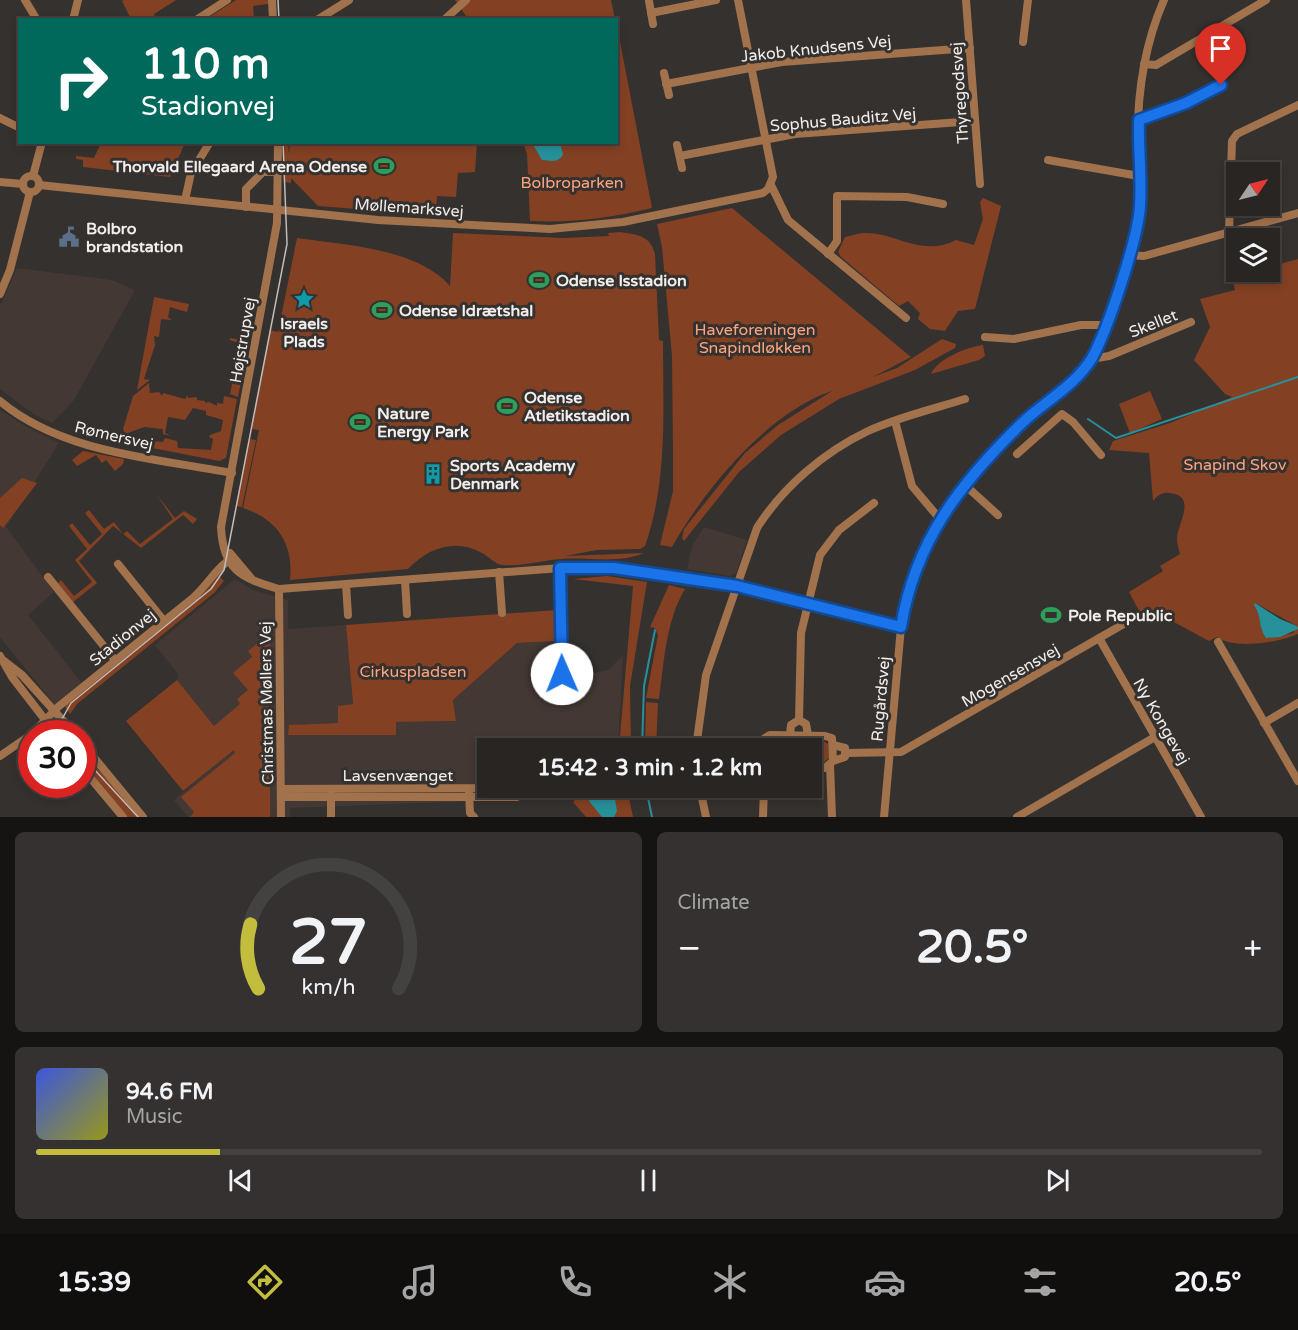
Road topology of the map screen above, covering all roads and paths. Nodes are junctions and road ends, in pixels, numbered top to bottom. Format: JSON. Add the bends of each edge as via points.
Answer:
{"nodes":[{"id":1,"x":25,"y":0,"type":"edge"},
{"id":2,"x":78,"y":0,"type":"edge"},
{"id":3,"x":227,"y":0,"type":"edge"},
{"id":4,"x":272,"y":0,"type":"edge"},
{"id":5,"x":349,"y":0,"type":"edge"},
{"id":6,"x":466,"y":0,"type":"edge"},
{"id":7,"x":716,"y":0,"type":"edge"},
{"id":8,"x":738,"y":0,"type":"edge"},
{"id":9,"x":966,"y":0,"type":"edge"},
{"id":10,"x":1028,"y":0,"type":"edge"},
{"id":11,"x":1164,"y":0,"type":"edge"},
{"id":12,"x":1266,"y":0,"type":"edge"},
{"id":13,"x":649,"y":1,"type":"edge"},
{"id":14,"x":651,"y":12,"type":"junction"},
{"id":15,"x":36,"y":18,"type":"edge"},
{"id":16,"x":74,"y":18,"type":"edge"},
{"id":17,"x":199,"y":18,"type":"edge"},
{"id":18,"x":273,"y":18,"type":"edge"},
{"id":19,"x":321,"y":18,"type":"edge"},
{"id":20,"x":446,"y":18,"type":"edge"},
{"id":21,"x":653,"y":24,"type":"dead end"},
{"id":22,"x":1023,"y":42,"type":"dead end"},
{"id":23,"x":970,"y":48,"type":"junction"},
{"id":24,"x":1144,"y":64,"type":"junction"},
{"id":25,"x":752,"y":67,"type":"junction"},
{"id":26,"x":664,"y":73,"type":"dead end"},
{"id":27,"x":666,"y":84,"type":"junction"},
{"id":28,"x":1221,"y":85,"type":"dead end"},
{"id":29,"x":669,"y":95,"type":"dead end"},
{"id":30,"x":1298,"y":105,"type":"edge"},
{"id":31,"x":0,"y":118,"type":"edge"},
{"id":32,"x":1139,"y":120,"type":"junction"},
{"id":33,"x":975,"y":121,"type":"junction"},
{"id":34,"x":18,"y":127,"type":"edge"},
{"id":35,"x":766,"y":139,"type":"junction"},
{"id":36,"x":41,"y":144,"type":"edge"},
{"id":37,"x":209,"y":144,"type":"edge"},
{"id":38,"x":278,"y":144,"type":"edge"},
{"id":39,"x":677,"y":145,"type":"dead end"},
{"id":40,"x":680,"y":156,"type":"junction"},
{"id":41,"x":1047,"y":160,"type":"dead end"},
{"id":42,"x":682,"y":168,"type":"dead end"},
{"id":43,"x":279,"y":172,"type":"junction"},
{"id":44,"x":33,"y":176,"type":"junction"},
{"id":45,"x":1139,"y":176,"type":"junction"},
{"id":46,"x":0,"y":182,"type":"edge"},
{"id":47,"x":23,"y":184,"type":"junction"},
{"id":48,"x":980,"y":184,"type":"dead end"},
{"id":49,"x":39,"y":185,"type":"junction"},
{"id":50,"x":771,"y":185,"type":"junction"},
{"id":51,"x":30,"y":192,"type":"junction"},
{"id":52,"x":185,"y":200,"type":"junction"},
{"id":53,"x":943,"y":204,"type":"dead end"},
{"id":54,"x":246,"y":207,"type":"junction"},
{"id":55,"x":278,"y":210,"type":"junction"},
{"id":56,"x":1298,"y":213,"type":"edge"},
{"id":57,"x":1229,"y":228,"type":"edge"},
{"id":58,"x":1244,"y":228,"type":"edge"},
{"id":59,"x":1226,"y":233,"type":"edge"},
{"id":60,"x":828,"y":254,"type":"junction"},
{"id":61,"x":1129,"y":255,"type":"junction"},
{"id":62,"x":0,"y":294,"type":"edge"},
{"id":63,"x":906,"y":318,"type":"dead end"},
{"id":64,"x":1191,"y":322,"type":"dead end"},
{"id":65,"x":1105,"y":325,"type":"junction"},
{"id":66,"x":985,"y":337,"type":"dead end"},
{"id":67,"x":1091,"y":359,"type":"junction"},
{"id":68,"x":965,"y":399,"type":"dead end"},
{"id":69,"x":0,"y":401,"type":"edge"},
{"id":70,"x":895,"y":421,"type":"junction"},
{"id":71,"x":1017,"y":454,"type":"dead end"},
{"id":72,"x":1101,"y":455,"type":"dead end"},
{"id":73,"x":231,"y":473,"type":"junction"},
{"id":74,"x":966,"y":486,"type":"junction"},
{"id":75,"x":874,"y":503,"type":"dead end"},
{"id":76,"x":998,"y":515,"type":"dead end"},
{"id":77,"x":939,"y":518,"type":"junction"},
{"id":78,"x":230,"y":559,"type":"junction"},
{"id":79,"x":118,"y":564,"type":"dead end"},
{"id":80,"x":560,"y":568,"type":"junction"},
{"id":81,"x":499,"y":572,"type":"junction"},
{"id":82,"x":48,"y":577,"type":"dead end"},
{"id":83,"x":405,"y":580,"type":"junction"},
{"id":84,"x":346,"y":584,"type":"junction"},
{"id":85,"x":737,"y":586,"type":"junction"},
{"id":86,"x":279,"y":588,"type":"junction"},
{"id":87,"x":808,"y":603,"type":"junction"},
{"id":88,"x":502,"y":613,"type":"dead end"},
{"id":89,"x":407,"y":614,"type":"dead end"},
{"id":90,"x":1141,"y":614,"type":"dead end"},
{"id":91,"x":348,"y":615,"type":"dead end"},
{"id":92,"x":164,"y":621,"type":"junction"},
{"id":93,"x":901,"y":627,"type":"junction"},
{"id":94,"x":1099,"y":638,"type":"junction"},
{"id":95,"x":1218,"y":642,"type":"dead end"},
{"id":96,"x":2,"y":659,"type":"edge"},
{"id":97,"x":115,"y":660,"type":"junction"},
{"id":98,"x":562,"y":674,"type":"dead end"},
{"id":99,"x":1298,"y":703,"type":"edge"},
{"id":100,"x":54,"y":712,"type":"junction"},
{"id":101,"x":45,"y":720,"type":"edge"},
{"id":102,"x":47,"y":720,"type":"edge"},
{"id":103,"x":62,"y":720,"type":"edge"},
{"id":104,"x":799,"y":720,"type":"junction"},
{"id":105,"x":1264,"y":723,"type":"junction"},
{"id":106,"x":790,"y":735,"type":"junction"},
{"id":107,"x":808,"y":735,"type":"junction"},
{"id":108,"x":1155,"y":737,"type":"junction"},
{"id":109,"x":697,"y":738,"type":"edge"},
{"id":110,"x":768,"y":738,"type":"edge"},
{"id":111,"x":18,"y":744,"type":"edge"},
{"id":112,"x":833,"y":745,"type":"junction"},
{"id":113,"x":846,"y":753,"type":"junction"},
{"id":114,"x":889,"y":753,"type":"junction"},
{"id":115,"x":0,"y":756,"type":"edge"},
{"id":116,"x":96,"y":760,"type":"edge"},
{"id":117,"x":832,"y":763,"type":"junction"},
{"id":118,"x":822,"y":766,"type":"edge"},
{"id":119,"x":1298,"y":781,"type":"edge"},
{"id":120,"x":96,"y":785,"type":"edge"},
{"id":121,"x":469,"y":788,"type":"junction"},
{"id":122,"x":330,"y":789,"type":"junction"},
{"id":123,"x":400,"y":789,"type":"junction"},
{"id":124,"x":281,"y":793,"type":"junction"},
{"id":125,"x":331,"y":798,"type":"junction"},
{"id":126,"x":400,"y":798,"type":"junction"},
{"id":127,"x":469,"y":798,"type":"junction"},
{"id":128,"x":702,"y":798,"type":"edge"},
{"id":129,"x":764,"y":798,"type":"edge"},
{"id":130,"x":123,"y":817,"type":"edge"},
{"id":131,"x":143,"y":817,"type":"edge"},
{"id":132,"x":281,"y":817,"type":"edge"},
{"id":133,"x":331,"y":817,"type":"edge"},
{"id":134,"x":474,"y":817,"type":"edge"},
{"id":135,"x":706,"y":817,"type":"edge"},
{"id":136,"x":763,"y":817,"type":"edge"},
{"id":137,"x":832,"y":817,"type":"edge"},
{"id":138,"x":885,"y":817,"type":"edge"},
{"id":139,"x":1017,"y":817,"type":"edge"},
{"id":140,"x":1201,"y":817,"type":"edge"}],
"edges":[{"from":1,"to":15,"type":"street"},
{"from":2,"to":16,"type":"street"},
{"from":3,"to":17,"type":"street"},
{"from":4,"to":18,"type":"street"},
{"from":5,"to":19,"type":"street"},
{"from":6,"to":20,"type":"street"},
{"from":7,"to":14,"type":"street"},
{"from":8,"to":25,"type":"street"},
{"from":9,"to":23,"type":"street","name":"Thyregodsvej"},
{"from":10,"to":22,"type":"street"},
{"from":11,"to":24,"type":"street","name":"Rugårdsvej","via":[[1150,31]]},
{"from":12,"to":24,"type":"street","via":[[1156,65]]},
{"from":13,"to":14,"type":"street"},
{"from":14,"to":21,"type":"street"},
{"from":23,"to":25,"type":"street","name":"Jakob Knudsens Vej"},
{"from":23,"to":33,"type":"street","name":"Thyregodsvej"},
{"from":24,"to":32,"type":"street","name":"Rugårdsvej"},
{"from":25,"to":27,"type":"street","name":"Jakob Knudsens Vej"},
{"from":25,"to":35,"type":"street"},
{"from":26,"to":27,"type":"street"},
{"from":27,"to":29,"type":"street"},
{"from":28,"to":32,"type":"street"},
{"from":30,"to":57,"type":"street","via":[[1237,134],[1232,141]]},
{"from":31,"to":34,"type":"street"},
{"from":32,"to":45,"type":"street","name":"Rugårdsvej"},
{"from":33,"to":35,"type":"street","name":"Sophus Bauditz Vej"},
{"from":33,"to":48,"type":"street","name":"Thyregodsvej"},
{"from":35,"to":40,"type":"street","name":"Sophus Bauditz Vej"},
{"from":35,"to":50,"type":"street"},
{"from":36,"to":44,"type":"street"},
{"from":37,"to":52,"type":"street","via":[[191,173]]},
{"from":38,"to":43,"type":"street","name":"Højstrupvej"},
{"from":39,"to":40,"type":"street"},
{"from":40,"to":42,"type":"street"},
{"from":41,"to":45,"type":"street"},
{"from":43,"to":54,"type":"street","via":[[263,172],[246,189]]},
{"from":43,"to":55,"type":"street","name":"Højstrupvej"},
{"from":44,"to":47,"type":"street"},
{"from":44,"to":49,"type":"street"},
{"from":45,"to":61,"type":"street","name":"Rugårdsvej","via":[[1140,207]]},
{"from":46,"to":47,"type":"street"},
{"from":47,"to":51,"type":"street"},
{"from":49,"to":51,"type":"street"},
{"from":49,"to":52,"type":"street","name":"Møllemarksvej"},
{"from":50,"to":55,"type":"street","name":"Møllemarksvej","via":[[763,192],[623,222],[574,228],[378,220]]},
{"from":50,"to":60,"type":"street","via":[[788,220]]},
{"from":51,"to":62,"type":"street"},
{"from":52,"to":54,"type":"street","name":"Møllemarksvej"},
{"from":53,"to":60,"type":"street","via":[[907,197],[837,196],[837,241]]},
{"from":54,"to":55,"type":"street","name":"Møllemarksvej"},
{"from":55,"to":73,"type":"street","name":"Højstrupvej"},
{"from":56,"to":58,"type":"street"},
{"from":59,"to":61,"type":"street","via":[[1144,256]]},
{"from":60,"to":63,"type":"street"},
{"from":61,"to":65,"type":"street","name":"Rugårdsvej"},
{"from":64,"to":67,"type":"street","name":"Skellet","via":[[1109,356]]},
{"from":65,"to":66,"type":"street","via":[[1081,325],[1014,339]]},
{"from":65,"to":67,"type":"street","name":"Rugårdsvej"},
{"from":67,"to":74,"type":"street","name":"Rugårdsvej","via":[[1073,381],[1023,422]]},
{"from":68,"to":70,"type":"street"},
{"from":69,"to":73,"type":"street","name":"Rømersvej","via":[[34,423],[82,443]]},
{"from":70,"to":77,"type":"street","via":[[912,486]]},
{"from":70,"to":85,"type":"street","via":[[845,444],[783,493],[757,528]]},
{"from":71,"to":72,"type":"street","via":[[1062,414]]},
{"from":73,"to":78,"type":"street","name":"Højstrupvej","via":[[223,542]]},
{"from":74,"to":76,"type":"street"},
{"from":74,"to":77,"type":"street","name":"Rugårdsvej"},
{"from":75,"to":87,"type":"street","via":[[827,543],[820,555]]},
{"from":77,"to":93,"type":"street","name":"Rugårdsvej","via":[[914,573]]},
{"from":78,"to":86,"type":"street","via":[[238,573]]},
{"from":78,"to":92,"type":"street","name":"Stadionvej"},
{"from":79,"to":92,"type":"street"},
{"from":80,"to":81,"type":"street"},
{"from":80,"to":85,"type":"street","via":[[588,566]]},
{"from":80,"to":98,"type":"street"},
{"from":81,"to":83,"type":"street"},
{"from":81,"to":88,"type":"street"},
{"from":82,"to":97,"type":"street"},
{"from":83,"to":84,"type":"street"},
{"from":83,"to":89,"type":"street"},
{"from":84,"to":86,"type":"street"},
{"from":84,"to":91,"type":"street"},
{"from":85,"to":87,"type":"street"},
{"from":85,"to":109,"type":"street","via":[[706,675]]},
{"from":86,"to":124,"type":"street","name":"Christmas Møllers Vej"},
{"from":87,"to":93,"type":"street"},
{"from":87,"to":104,"type":"street","via":[[801,633]]},
{"from":90,"to":94,"type":"street","name":"Mogensensvej"},
{"from":92,"to":97,"type":"street","name":"Stadionvej"},
{"from":93,"to":114,"type":"street","name":"Rugårdsvej"},
{"from":94,"to":108,"type":"street","name":"Ny Kongevej"},
{"from":94,"to":114,"type":"street","name":"Mogensensvej","via":[[901,752]]},
{"from":95,"to":105,"type":"street"},
{"from":96,"to":100,"type":"street","via":[[22,675]]},
{"from":96,"to":101,"type":"street"},
{"from":97,"to":100,"type":"street","name":"Stadionvej"},
{"from":99,"to":105,"type":"street"},
{"from":100,"to":102,"type":"street","name":"Stadionvej"},
{"from":100,"to":103,"type":"street"},
{"from":104,"to":106,"type":"street","via":[[791,724]]},
{"from":104,"to":107,"type":"street","via":[[807,724]]},
{"from":105,"to":119,"type":"street"},
{"from":106,"to":107,"type":"street"},
{"from":106,"to":110,"type":"street"},
{"from":107,"to":112,"type":"street","via":[[832,738]]},
{"from":108,"to":139,"type":"street"},
{"from":108,"to":140,"type":"street","name":"Ny Kongevej"},
{"from":111,"to":115,"type":"street","name":"Stadionvej"},
{"from":112,"to":113,"type":"street","via":[[841,746]]},
{"from":112,"to":117,"type":"street"},
{"from":113,"to":114,"type":"street","name":"Mogensensvej"},
{"from":113,"to":117,"type":"street"},
{"from":114,"to":138,"type":"street","name":"Rugårdsvej"},
{"from":116,"to":131,"type":"street"},
{"from":117,"to":118,"type":"street"},
{"from":117,"to":137,"type":"street"},
{"from":120,"to":130,"type":"street"},
{"from":121,"to":123,"type":"street","name":"Lavsenvænget"},
{"from":121,"to":127,"type":"street"},
{"from":121,"to":127,"type":"street","name":"Lavsenvænget","via":[[515,788],[522,793],[516,797]]},
{"from":122,"to":123,"type":"street","name":"Lavsenvænget"},
{"from":122,"to":124,"type":"street","name":"Lavsenvænget"},
{"from":122,"to":125,"type":"street"},
{"from":123,"to":126,"type":"street"},
{"from":124,"to":125,"type":"street","name":"Lavsenvænget"},
{"from":124,"to":132,"type":"street","name":"Christmas Møllers Vej"},
{"from":125,"to":126,"type":"street","name":"Lavsenvænget"},
{"from":125,"to":133,"type":"street"},
{"from":126,"to":127,"type":"street","name":"Lavsenvænget"},
{"from":127,"to":134,"type":"street"},
{"from":128,"to":135,"type":"street"},
{"from":129,"to":136,"type":"street"}]}
